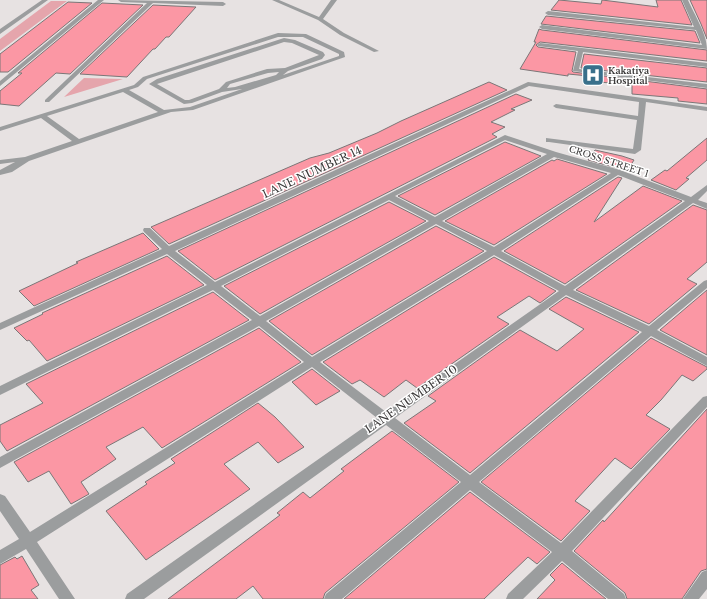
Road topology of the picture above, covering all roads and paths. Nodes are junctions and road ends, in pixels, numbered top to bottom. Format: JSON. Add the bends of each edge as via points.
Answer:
{"nodes":[{"id":1,"x":45,"y":0,"type":"edge"},
{"id":2,"x":101,"y":0,"type":"edge"},
{"id":3,"x":121,"y":0,"type":"edge"},
{"id":4,"x":275,"y":0,"type":"edge"},
{"id":5,"x":334,"y":0,"type":"edge"},
{"id":6,"x":685,"y":0,"type":"edge"},
{"id":7,"x":152,"y":1,"type":"edge"},
{"id":8,"x":223,"y":4,"type":"dead end"},
{"id":9,"x":548,"y":13,"type":"dead end"},
{"id":10,"x":320,"y":19,"type":"junction"},
{"id":11,"x":542,"y":27,"type":"dead end"},
{"id":12,"x":698,"y":29,"type":"junction"},
{"id":13,"x":0,"y":32,"type":"edge"},
{"id":14,"x":342,"y":34,"type":"junction"},
{"id":15,"x":350,"y":39,"type":"junction"},
{"id":16,"x":331,"y":41,"type":"junction"},
{"id":17,"x":343,"y":42,"type":"dead end"},
{"id":18,"x":540,"y":45,"type":"dead end"},
{"id":19,"x":707,"y":47,"type":"edge"},
{"id":20,"x":581,"y":50,"type":"junction"},
{"id":21,"x":376,"y":51,"type":"dead end"},
{"id":22,"x":225,"y":52,"type":"junction"},
{"id":23,"x":233,"y":56,"type":"junction"},
{"id":24,"x":707,"y":65,"type":"edge"},
{"id":25,"x":286,"y":70,"type":"junction"},
{"id":26,"x":265,"y":82,"type":"junction"},
{"id":27,"x":0,"y":84,"type":"edge"},
{"id":28,"x":707,"y":86,"type":"edge"},
{"id":29,"x":124,"y":90,"type":"junction"},
{"id":30,"x":221,"y":90,"type":"junction"},
{"id":31,"x":643,"y":99,"type":"junction"},
{"id":32,"x":47,"y":101,"type":"dead end"},
{"id":33,"x":556,"y":106,"type":"dead end"},
{"id":34,"x":707,"y":109,"type":"edge"},
{"id":35,"x":60,"y":110,"type":"junction"},
{"id":36,"x":163,"y":112,"type":"junction"},
{"id":37,"x":42,"y":116,"type":"junction"},
{"id":38,"x":640,"y":118,"type":"junction"},
{"id":39,"x":0,"y":124,"type":"edge"},
{"id":40,"x":0,"y":129,"type":"edge"},
{"id":41,"x":549,"y":140,"type":"dead end"},
{"id":42,"x":79,"y":142,"type":"junction"},
{"id":43,"x":553,"y":154,"type":"junction"},
{"id":44,"x":26,"y":159,"type":"junction"},
{"id":45,"x":0,"y":162,"type":"edge"},
{"id":46,"x":617,"y":172,"type":"junction"},
{"id":47,"x":0,"y":173,"type":"edge"},
{"id":48,"x":707,"y":187,"type":"edge"},
{"id":49,"x":388,"y":196,"type":"junction"},
{"id":50,"x":692,"y":200,"type":"junction"},
{"id":51,"x":707,"y":206,"type":"edge"},
{"id":52,"x":436,"y":222,"type":"junction"},
{"id":53,"x":147,"y":230,"type":"dead end"},
{"id":54,"x":168,"y":250,"type":"junction"},
{"id":55,"x":494,"y":251,"type":"junction"},
{"id":56,"x":707,"y":283,"type":"edge"},
{"id":57,"x":214,"y":286,"type":"junction"},
{"id":58,"x":566,"y":291,"type":"junction"},
{"id":59,"x":259,"y":321,"type":"junction"},
{"id":60,"x":0,"y":327,"type":"edge"},
{"id":61,"x":650,"y":331,"type":"junction"},
{"id":62,"x":312,"y":362,"type":"junction"},
{"id":63,"x":707,"y":362,"type":"edge"},
{"id":64,"x":0,"y":391,"type":"edge"},
{"id":65,"x":707,"y":400,"type":"edge"},
{"id":66,"x":385,"y":418,"type":"junction"},
{"id":67,"x":0,"y":463,"type":"edge"},
{"id":68,"x":470,"y":482,"type":"junction"},
{"id":69,"x":0,"y":500,"type":"edge"},
{"id":70,"x":28,"y":540,"type":"junction"},
{"id":71,"x":562,"y":552,"type":"junction"},
{"id":72,"x":0,"y":558,"type":"edge"},
{"id":73,"x":707,"y":577,"type":"edge"},
{"id":74,"x":68,"y":599,"type":"edge"},
{"id":75,"x":132,"y":599,"type":"edge"},
{"id":76,"x":331,"y":599,"type":"edge"},
{"id":77,"x":514,"y":599,"type":"edge"},
{"id":78,"x":619,"y":599,"type":"edge"},
{"id":79,"x":690,"y":599,"type":"edge"}],
"edges":[{"from":1,"to":13,"type":"street"},
{"from":2,"to":27,"type":"street"},
{"from":3,"to":7,"type":"street"},
{"from":4,"to":10,"type":"street"},
{"from":5,"to":10,"type":"street"},
{"from":6,"to":12,"type":"street"},
{"from":7,"to":8,"type":"street"},
{"from":7,"to":32,"type":"street"},
{"from":9,"to":12,"type":"street"},
{"from":10,"to":14,"type":"street"},
{"from":11,"to":19,"type":"street"},
{"from":12,"to":19,"type":"street"},
{"from":14,"to":15,"type":"street"},
{"from":14,"to":16,"type":"street"},
{"from":15,"to":17,"type":"street"},
{"from":15,"to":21,"type":"street"},
{"from":16,"to":22,"type":"street","via":[[320,42],[304,35],[278,35]]},
{"from":16,"to":26,"type":"street","via":[[342,53],[342,57]]},
{"from":18,"to":20,"type":"street"},
{"from":20,"to":24,"type":"street"},
{"from":20,"to":28,"type":"street","via":[[575,70]]},
{"from":22,"to":23,"type":"street"},
{"from":22,"to":29,"type":"street","via":[[145,78],[136,86]]},
{"from":23,"to":25,"type":"street","via":[[288,40],[322,54],[320,58]]},
{"from":23,"to":30,"type":"street","via":[[152,84],[187,102]]},
{"from":25,"to":26,"type":"street"},
{"from":25,"to":30,"type":"street","via":[[267,70],[228,83]]},
{"from":26,"to":30,"type":"street"},
{"from":26,"to":36,"type":"street","via":[[191,109]]},
{"from":29,"to":35,"type":"street"},
{"from":29,"to":36,"type":"street"},
{"from":31,"to":34,"type":"street","name":"LANE NUMBER 14"},
{"from":31,"to":38,"type":"street"},
{"from":31,"to":54,"type":"street","name":"LANE NUMBER 14","via":[[528,84]]},
{"from":33,"to":38,"type":"street"},
{"from":35,"to":37,"type":"street"},
{"from":35,"to":39,"type":"street","via":[[34,113]]},
{"from":36,"to":42,"type":"street"},
{"from":37,"to":40,"type":"street"},
{"from":37,"to":42,"type":"street"},
{"from":38,"to":41,"type":"street","via":[[635,152]]},
{"from":42,"to":44,"type":"street"},
{"from":43,"to":46,"type":"street","name":"CROSS STREET 1"},
{"from":43,"to":49,"type":"street","name":"CROSS STREET 1","via":[[505,137]]},
{"from":43,"to":52,"type":"street"},
{"from":44,"to":45,"type":"street"},
{"from":44,"to":47,"type":"street"},
{"from":46,"to":50,"type":"street","name":"CROSS STREET 1"},
{"from":46,"to":55,"type":"street"},
{"from":48,"to":50,"type":"street","name":"LANE NUMBER 10"},
{"from":49,"to":52,"type":"street"},
{"from":49,"to":57,"type":"street"},
{"from":50,"to":51,"type":"street","name":"CROSS STREET 1"},
{"from":50,"to":58,"type":"street","name":"LANE NUMBER 10"},
{"from":52,"to":55,"type":"street"},
{"from":52,"to":59,"type":"street"},
{"from":53,"to":54,"type":"street"},
{"from":54,"to":57,"type":"street"},
{"from":54,"to":60,"type":"street","name":"LANE NUMBER 14"},
{"from":55,"to":58,"type":"street"},
{"from":55,"to":62,"type":"street"},
{"from":56,"to":61,"type":"street"},
{"from":57,"to":59,"type":"street"},
{"from":57,"to":64,"type":"street"},
{"from":58,"to":61,"type":"street"},
{"from":58,"to":66,"type":"street","name":"LANE NUMBER 10"},
{"from":59,"to":62,"type":"street"},
{"from":59,"to":67,"type":"street"},
{"from":61,"to":63,"type":"street"},
{"from":61,"to":68,"type":"street"},
{"from":62,"to":66,"type":"street"},
{"from":62,"to":70,"type":"street"},
{"from":65,"to":71,"type":"street"},
{"from":66,"to":68,"type":"street"},
{"from":66,"to":75,"type":"street","name":"LANE NUMBER 10"},
{"from":68,"to":71,"type":"street"},
{"from":68,"to":76,"type":"street"},
{"from":69,"to":70,"type":"street"},
{"from":70,"to":72,"type":"street"},
{"from":70,"to":74,"type":"street"},
{"from":71,"to":77,"type":"street"},
{"from":71,"to":78,"type":"street"},
{"from":73,"to":79,"type":"street"}]}
